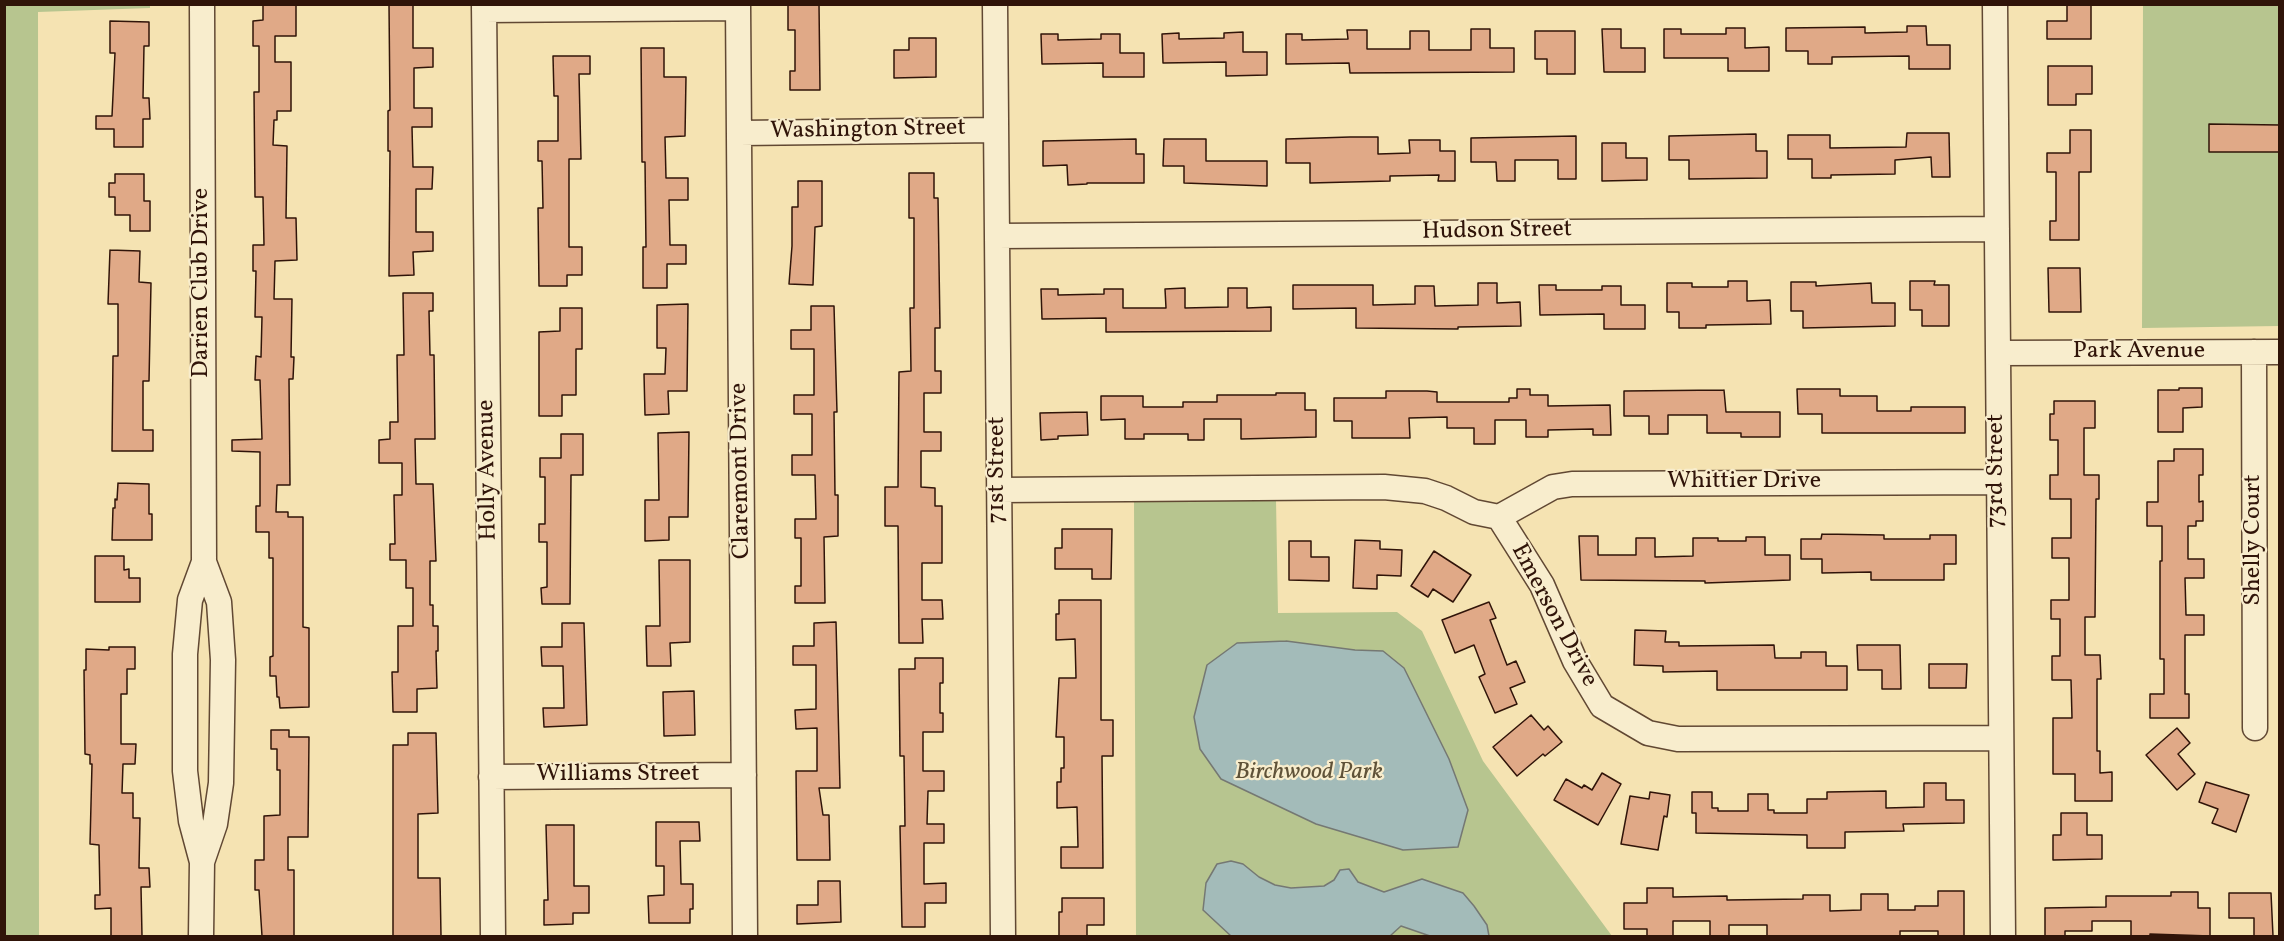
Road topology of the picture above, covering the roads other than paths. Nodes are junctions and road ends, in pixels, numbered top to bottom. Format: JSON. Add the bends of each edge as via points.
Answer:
{"nodes":[{"id":1,"x":202,"y":4,"type":"edge"},
{"id":2,"x":995,"y":4,"type":"edge"},
{"id":3,"x":1995,"y":4,"type":"edge"},
{"id":4,"x":738,"y":6,"type":"edge"},
{"id":5,"x":484,"y":7,"type":"edge"},
{"id":6,"x":996,"y":130,"type":"junction"},
{"id":7,"x":740,"y":133,"type":"junction"},
{"id":8,"x":1997,"y":229,"type":"junction"},
{"id":9,"x":997,"y":236,"type":"junction"},
{"id":10,"x":2254,"y":352,"type":"junction"},
{"id":11,"x":2280,"y":352,"type":"edge"},
{"id":12,"x":1998,"y":353,"type":"junction"},
{"id":13,"x":1997,"y":482,"type":"junction"},
{"id":14,"x":999,"y":490,"type":"junction"},
{"id":15,"x":1499,"y":517,"type":"junction"},
{"id":16,"x":204,"y":561,"type":"junction"},
{"id":17,"x":2255,"y":728,"type":"dead end"},
{"id":18,"x":2001,"y":738,"type":"junction"},
{"id":19,"x":744,"y":775,"type":"junction"},
{"id":20,"x":491,"y":777,"type":"junction"},
{"id":21,"x":202,"y":862,"type":"junction"},
{"id":22,"x":201,"y":936,"type":"edge"},
{"id":23,"x":493,"y":936,"type":"edge"},
{"id":24,"x":746,"y":936,"type":"edge"},
{"id":25,"x":1003,"y":936,"type":"edge"},
{"id":26,"x":2003,"y":936,"type":"edge"}],
"edges":[{"from":1,"to":16,"type":"street","name":"Darien Club Drive"},
{"from":2,"to":6,"type":"street","name":"71st Street"},
{"from":3,"to":8,"type":"street","name":"73rd Street"},
{"from":4,"to":5,"type":"street"},
{"from":4,"to":7,"type":"street","name":"Claremont Drive"},
{"from":5,"to":20,"type":"street","name":"Holly Avenue"},
{"from":6,"to":7,"type":"street","name":"Washington Street"},
{"from":6,"to":9,"type":"street","name":"71st Street"},
{"from":7,"to":19,"type":"street","name":"Claremont Drive"},
{"from":8,"to":9,"type":"street","name":"Hudson Street"},
{"from":8,"to":12,"type":"street","name":"73rd Street"},
{"from":9,"to":14,"type":"street","name":"71st Street"},
{"from":10,"to":11,"type":"street","name":"Park Avenue"},
{"from":10,"to":12,"type":"street","name":"Park Avenue"},
{"from":10,"to":17,"type":"street","name":"Shelly Court"},
{"from":12,"to":13,"type":"street","name":"73rd Street"},
{"from":13,"to":15,"type":"street","name":"Whittier Drive","via":[[1572,484],[1553,487]]},
{"from":13,"to":18,"type":"street","name":"73rd Street"},
{"from":14,"to":15,"type":"street","name":"Emerson Drive","via":[[1384,487],[1425,491],[1474,512]]},
{"from":14,"to":25,"type":"street","name":"71st Street"},
{"from":15,"to":18,"type":"street","name":"Emerson Drive","via":[[1542,585],[1575,661],[1602,706],[1648,733],[1678,740]]},
{"from":16,"to":21,"type":"street","name":"Darien Club Drive","via":[[190,600],[185,654],[185,771],[191,821]]},
{"from":16,"to":21,"type":"street","name":"Darien Club Drive","via":[[219,602],[223,660],[221,783],[215,824]]},
{"from":18,"to":26,"type":"street","name":"73rd Street"},
{"from":19,"to":20,"type":"street","name":"Williams Street"},
{"from":19,"to":24,"type":"street","name":"Claremont Drive"},
{"from":20,"to":23,"type":"street","name":"Holly Avenue"},
{"from":21,"to":22,"type":"street","name":"Darien Club Drive"}]}
